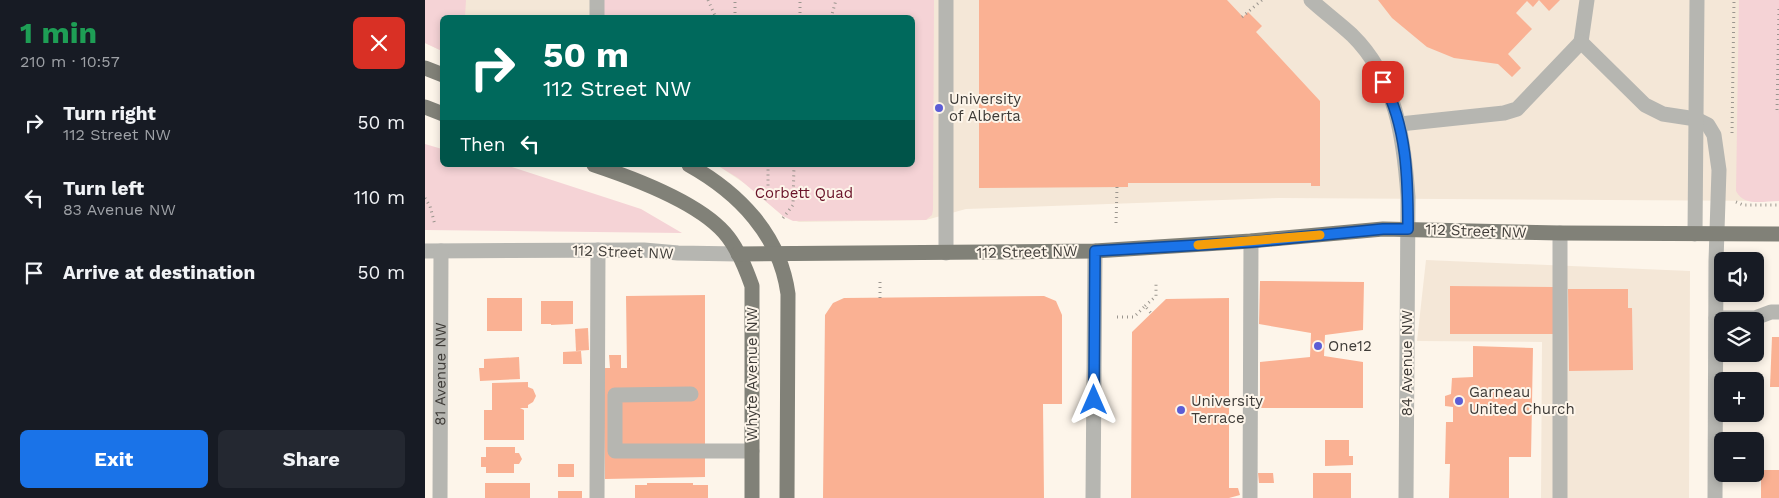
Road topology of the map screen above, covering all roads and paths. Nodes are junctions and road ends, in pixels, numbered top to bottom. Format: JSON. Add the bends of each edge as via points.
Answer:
{"nodes":[{"id":1,"x":597,"y":0,"type":"edge"},
{"id":2,"x":708,"y":0,"type":"edge"},
{"id":3,"x":735,"y":0,"type":"edge"},
{"id":4,"x":800,"y":0,"type":"edge"},
{"id":5,"x":836,"y":0,"type":"edge"},
{"id":6,"x":946,"y":0,"type":"edge"},
{"id":7,"x":1262,"y":0,"type":"edge"},
{"id":8,"x":1311,"y":0,"type":"edge"},
{"id":9,"x":1587,"y":0,"type":"edge"},
{"id":10,"x":1697,"y":0,"type":"edge"},
{"id":11,"x":1734,"y":0,"type":"edge"},
{"id":12,"x":1779,"y":9,"type":"edge"},
{"id":13,"x":597,"y":15,"type":"edge"},
{"id":14,"x":715,"y":15,"type":"edge"},
{"id":15,"x":735,"y":15,"type":"edge"},
{"id":16,"x":800,"y":15,"type":"edge"},
{"id":17,"x":832,"y":15,"type":"edge"},
{"id":18,"x":1242,"y":17,"type":"dead end"},
{"id":19,"x":1581,"y":42,"type":"junction"},
{"id":20,"x":425,"y":68,"type":"edge"},
{"id":21,"x":440,"y":75,"type":"edge"},
{"id":22,"x":425,"y":107,"type":"edge"},
{"id":23,"x":1779,"y":112,"type":"edge"},
{"id":24,"x":440,"y":113,"type":"edge"},
{"id":25,"x":1696,"y":119,"type":"junction"},
{"id":26,"x":1399,"y":124,"type":"junction"},
{"id":27,"x":1732,"y":141,"type":"dead end"},
{"id":28,"x":599,"y":167,"type":"edge"},
{"id":29,"x":692,"y":167,"type":"edge"},
{"id":30,"x":768,"y":167,"type":"edge"},
{"id":31,"x":794,"y":167,"type":"edge"},
{"id":32,"x":1117,"y":187,"type":"dead end"},
{"id":33,"x":425,"y":198,"type":"edge"},
{"id":34,"x":1735,"y":198,"type":"dead end"},
{"id":35,"x":765,"y":200,"type":"dead end"},
{"id":36,"x":1779,"y":205,"type":"edge"},
{"id":37,"x":783,"y":218,"type":"dead end"},
{"id":38,"x":1116,"y":223,"type":"dead end"},
{"id":39,"x":435,"y":226,"type":"dead end"},
{"id":40,"x":1408,"y":229,"type":"junction"},
{"id":41,"x":1560,"y":234,"type":"junction"},
{"id":42,"x":1695,"y":234,"type":"junction"},
{"id":43,"x":1717,"y":234,"type":"junction"},
{"id":44,"x":1779,"y":234,"type":"edge"},
{"id":45,"x":1251,"y":242,"type":"junction"},
{"id":46,"x":598,"y":250,"type":"junction"},
{"id":47,"x":425,"y":251,"type":"edge"},
{"id":48,"x":441,"y":251,"type":"junction"},
{"id":49,"x":1095,"y":251,"type":"junction"},
{"id":50,"x":776,"y":253,"type":"junction"},
{"id":51,"x":946,"y":253,"type":"junction"},
{"id":52,"x":738,"y":254,"type":"junction"},
{"id":53,"x":1156,"y":281,"type":"dead end"},
{"id":54,"x":880,"y":282,"type":"dead end"},
{"id":55,"x":880,"y":298,"type":"dead end"},
{"id":56,"x":1145,"y":306,"type":"junction"},
{"id":57,"x":1716,"y":312,"type":"edge"},
{"id":58,"x":1779,"y":312,"type":"edge"},
{"id":59,"x":1151,"y":313,"type":"dead end"},
{"id":60,"x":1764,"y":315,"type":"edge"},
{"id":61,"x":1117,"y":317,"type":"dead end"},
{"id":62,"x":1716,"y":362,"type":"edge"},
{"id":63,"x":691,"y":394,"type":"dead end"},
{"id":64,"x":752,"y":451,"type":"junction"},
{"id":65,"x":440,"y":498,"type":"edge"},
{"id":66,"x":597,"y":498,"type":"edge"},
{"id":67,"x":752,"y":498,"type":"edge"},
{"id":68,"x":787,"y":498,"type":"edge"},
{"id":69,"x":1093,"y":498,"type":"edge"},
{"id":70,"x":1250,"y":498,"type":"edge"},
{"id":71,"x":1406,"y":498,"type":"edge"},
{"id":72,"x":1560,"y":498,"type":"edge"},
{"id":73,"x":1715,"y":498,"type":"edge"}],
"edges":[{"from":1,"to":13,"type":"street"},
{"from":2,"to":14,"type":"path"},
{"from":3,"to":15,"type":"path"},
{"from":4,"to":16,"type":"path"},
{"from":5,"to":17,"type":"path"},
{"from":6,"to":51,"type":"street"},
{"from":7,"to":18,"type":"path"},
{"from":8,"to":26,"type":"street","name":"84 Avenue NW","via":[[1353,36],[1375,67],[1391,96]]},
{"from":9,"to":19,"type":"street"},
{"from":10,"to":25,"type":"street"},
{"from":11,"to":27,"type":"path"},
{"from":12,"to":23,"type":"path"},
{"from":19,"to":25,"type":"street","via":[[1645,105],[1663,114]]},
{"from":19,"to":26,"type":"street","via":[[1517,110]]},
{"from":20,"to":21,"type":"main road"},
{"from":22,"to":24,"type":"main road"},
{"from":25,"to":42,"type":"street"},
{"from":25,"to":43,"type":"street","via":[[1708,125],[1714,135],[1719,170]]},
{"from":26,"to":40,"type":"street","name":"84 Avenue NW","via":[[1405,153]]},
{"from":28,"to":52,"type":"main road","name":"Whyte Avenue NW","via":[[648,184],[681,201],[718,226]]},
{"from":29,"to":50,"type":"main road","via":[[726,188],[751,212]]},
{"from":30,"to":35,"type":"path"},
{"from":31,"to":37,"type":"path","via":[[793,205]]},
{"from":32,"to":38,"type":"path"},
{"from":33,"to":39,"type":"path"},
{"from":34,"to":36,"type":"path","via":[[1736,203],[1743,205]]},
{"from":40,"to":41,"type":"main road","name":"112 Street NW"},
{"from":40,"to":45,"type":"main road","name":"112 Street NW"},
{"from":40,"to":71,"type":"street","name":"84 Avenue NW"},
{"from":41,"to":42,"type":"main road","name":"112 Street NW"},
{"from":41,"to":72,"type":"street"},
{"from":42,"to":43,"type":"main road","name":"112 Street NW"},
{"from":43,"to":44,"type":"main road","name":"112 Street NW"},
{"from":43,"to":57,"type":"street"},
{"from":45,"to":49,"type":"main road","name":"112 Street NW"},
{"from":45,"to":70,"type":"street"},
{"from":46,"to":48,"type":"street","name":"112 Street NW"},
{"from":46,"to":52,"type":"street","name":"112 Street NW"},
{"from":46,"to":66,"type":"street"},
{"from":47,"to":48,"type":"street","name":"112 Street NW"},
{"from":48,"to":65,"type":"street","name":"81 Avenue NW"},
{"from":49,"to":51,"type":"main road","name":"112 Street NW"},
{"from":49,"to":69,"type":"street"},
{"from":50,"to":51,"type":"main road","name":"112 Street NW"},
{"from":50,"to":52,"type":"main road","name":"112 Street NW"},
{"from":50,"to":68,"type":"main road","via":[[788,294]]},
{"from":52,"to":64,"type":"main road","name":"Whyte Avenue NW","via":[[752,286]]},
{"from":53,"to":56,"type":"path","via":[[1156,296]]},
{"from":54,"to":55,"type":"path"},
{"from":56,"to":59,"type":"path"},
{"from":56,"to":61,"type":"path","via":[[1134,317]]},
{"from":58,"to":60,"type":"street"},
{"from":62,"to":73,"type":"street"},
{"from":63,"to":64,"type":"street","via":[[615,395],[615,451]]},
{"from":64,"to":67,"type":"main road","name":"Whyte Avenue NW"}]}
